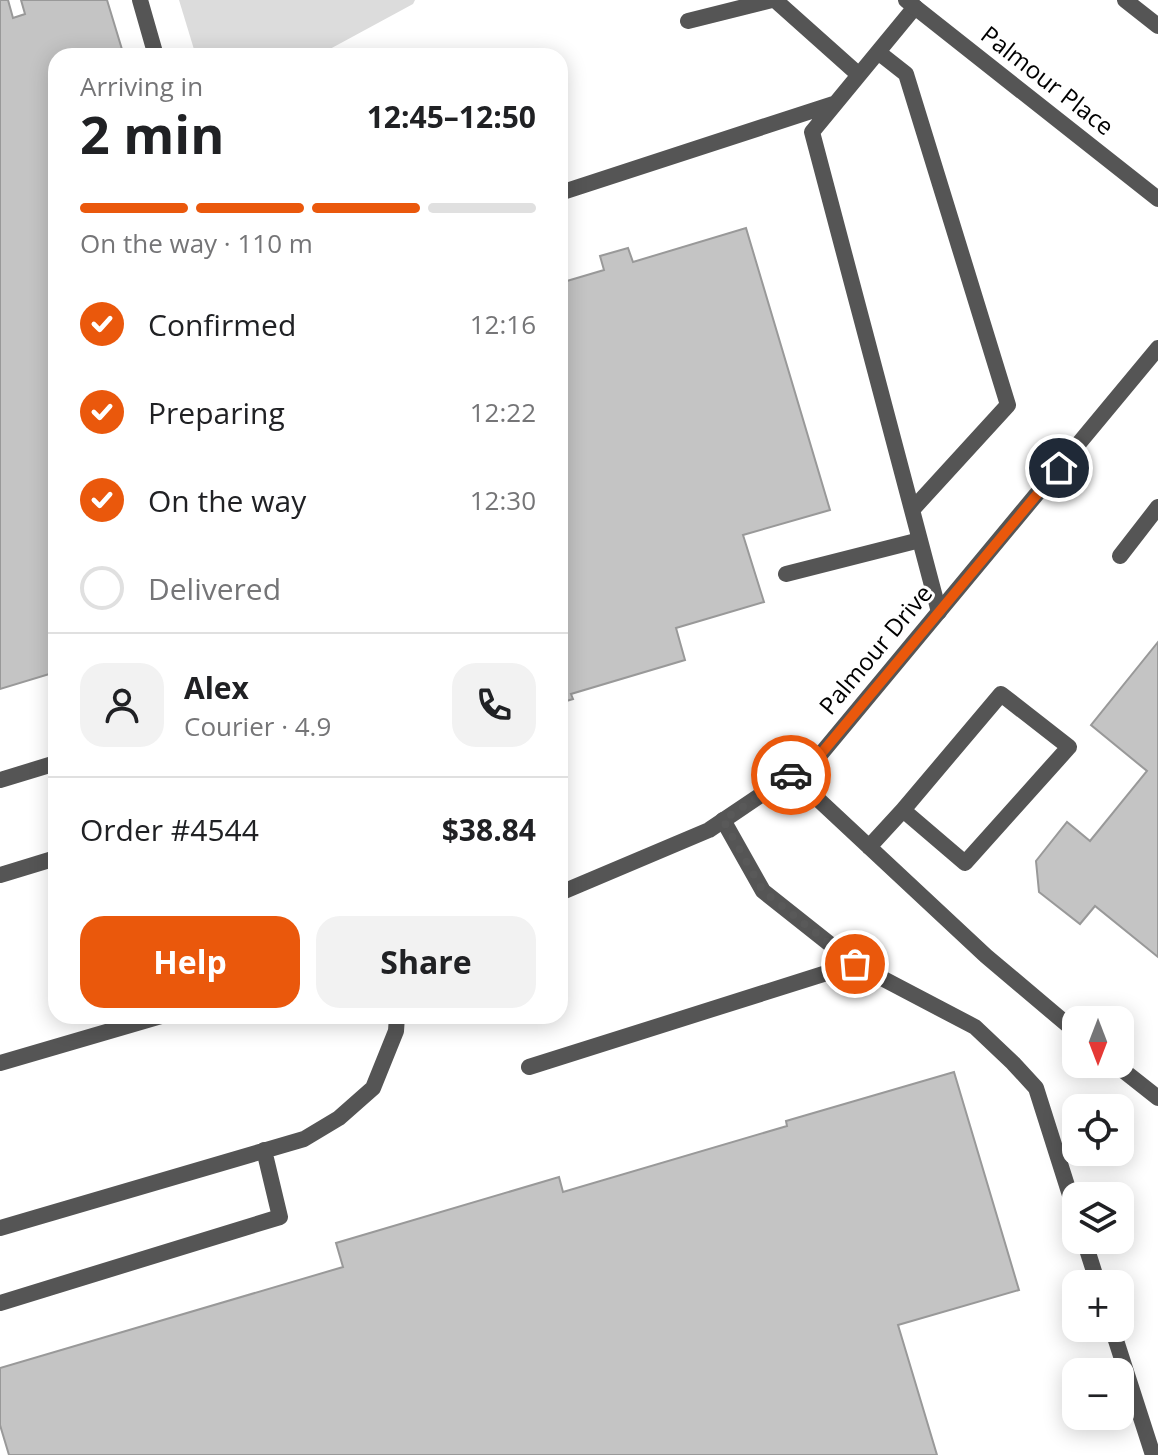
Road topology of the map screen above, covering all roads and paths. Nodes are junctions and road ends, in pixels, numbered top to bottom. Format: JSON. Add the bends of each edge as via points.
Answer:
{"nodes":[{"id":1,"x":140,"y":0,"type":"edge"},
{"id":2,"x":773,"y":0,"type":"edge"},
{"id":3,"x":1125,"y":0,"type":"edge"},
{"id":4,"x":910,"y":4,"type":"edge"},
{"id":5,"x":688,"y":21,"type":"dead end"},
{"id":6,"x":1158,"y":26,"type":"edge"},
{"id":7,"x":154,"y":48,"type":"edge"},
{"id":8,"x":878,"y":52,"type":"junction"},
{"id":9,"x":859,"y":75,"type":"junction"},
{"id":10,"x":835,"y":104,"type":"junction"},
{"id":11,"x":568,"y":190,"type":"edge"},
{"id":12,"x":1158,"y":199,"type":"edge"},
{"id":13,"x":1158,"y":348,"type":"edge"},
{"id":14,"x":1158,"y":507,"type":"edge"},
{"id":15,"x":912,"y":510,"type":"junction"},
{"id":16,"x":920,"y":540,"type":"junction"},
{"id":17,"x":1120,"y":556,"type":"dead end"},
{"id":18,"x":786,"y":574,"type":"dead end"},
{"id":19,"x":939,"y":612,"type":"junction"},
{"id":20,"x":48,"y":765,"type":"edge"},
{"id":21,"x":791,"y":774,"type":"junction"},
{"id":22,"x":0,"y":780,"type":"edge"},
{"id":23,"x":903,"y":810,"type":"junction"},
{"id":24,"x":723,"y":820,"type":"junction"},
{"id":25,"x":869,"y":847,"type":"junction"},
{"id":26,"x":48,"y":860,"type":"edge"},
{"id":27,"x":0,"y":875,"type":"edge"},
{"id":28,"x":568,"y":890,"type":"edge"},
{"id":29,"x":855,"y":964,"type":"junction"},
{"id":30,"x":1062,"y":1020,"type":"edge"},
{"id":31,"x":134,"y":1024,"type":"edge"},
{"id":32,"x":396,"y":1024,"type":"edge"},
{"id":33,"x":0,"y":1063,"type":"edge"},
{"id":34,"x":529,"y":1067,"type":"dead end"},
{"id":35,"x":1133,"y":1078,"type":"edge"},
{"id":36,"x":1158,"y":1098,"type":"edge"},
{"id":37,"x":264,"y":1150,"type":"junction"},
{"id":38,"x":1066,"y":1182,"type":"edge"},
{"id":39,"x":0,"y":1228,"type":"edge"},
{"id":40,"x":0,"y":1303,"type":"edge"},
{"id":41,"x":1117,"y":1342,"type":"edge"},
{"id":42,"x":1153,"y":1455,"type":"edge"}],
"edges":[{"from":1,"to":7,"type":"street"},
{"from":2,"to":5,"type":"street"},
{"from":2,"to":9,"type":"street"},
{"from":3,"to":6,"type":"street"},
{"from":4,"to":8,"type":"street"},
{"from":4,"to":12,"type":"street","name":"Palmour Place"},
{"from":8,"to":9,"type":"street"},
{"from":8,"to":15,"type":"street","via":[[906,74],[1008,405]]},
{"from":9,"to":10,"type":"street"},
{"from":10,"to":11,"type":"street"},
{"from":10,"to":15,"type":"street","via":[[812,132]]},
{"from":13,"to":19,"type":"street","name":"Palmour Drive"},
{"from":14,"to":17,"type":"street"},
{"from":15,"to":16,"type":"street"},
{"from":16,"to":18,"type":"street"},
{"from":16,"to":19,"type":"street"},
{"from":19,"to":21,"type":"street","name":"Palmour Drive","via":[[820,755]]},
{"from":20,"to":22,"type":"street"},
{"from":21,"to":24,"type":"street","name":"Palmour Drive"},
{"from":21,"to":25,"type":"street"},
{"from":23,"to":23,"type":"street","via":[[1001,694],[1069,747],[965,863]]},
{"from":23,"to":25,"type":"street"},
{"from":24,"to":28,"type":"street","name":"Palmour Drive"},
{"from":24,"to":29,"type":"street","via":[[763,891]]},
{"from":25,"to":30,"type":"street"},
{"from":26,"to":27,"type":"street"},
{"from":29,"to":34,"type":"street"},
{"from":29,"to":38,"type":"street","via":[[975,1027],[1013,1063],[1036,1088]]},
{"from":31,"to":33,"type":"street"},
{"from":32,"to":37,"type":"street","via":[[373,1088],[304,1139]]},
{"from":35,"to":36,"type":"street"},
{"from":37,"to":39,"type":"street"},
{"from":37,"to":40,"type":"street","via":[[280,1217]]},
{"from":41,"to":42,"type":"street"}]}
